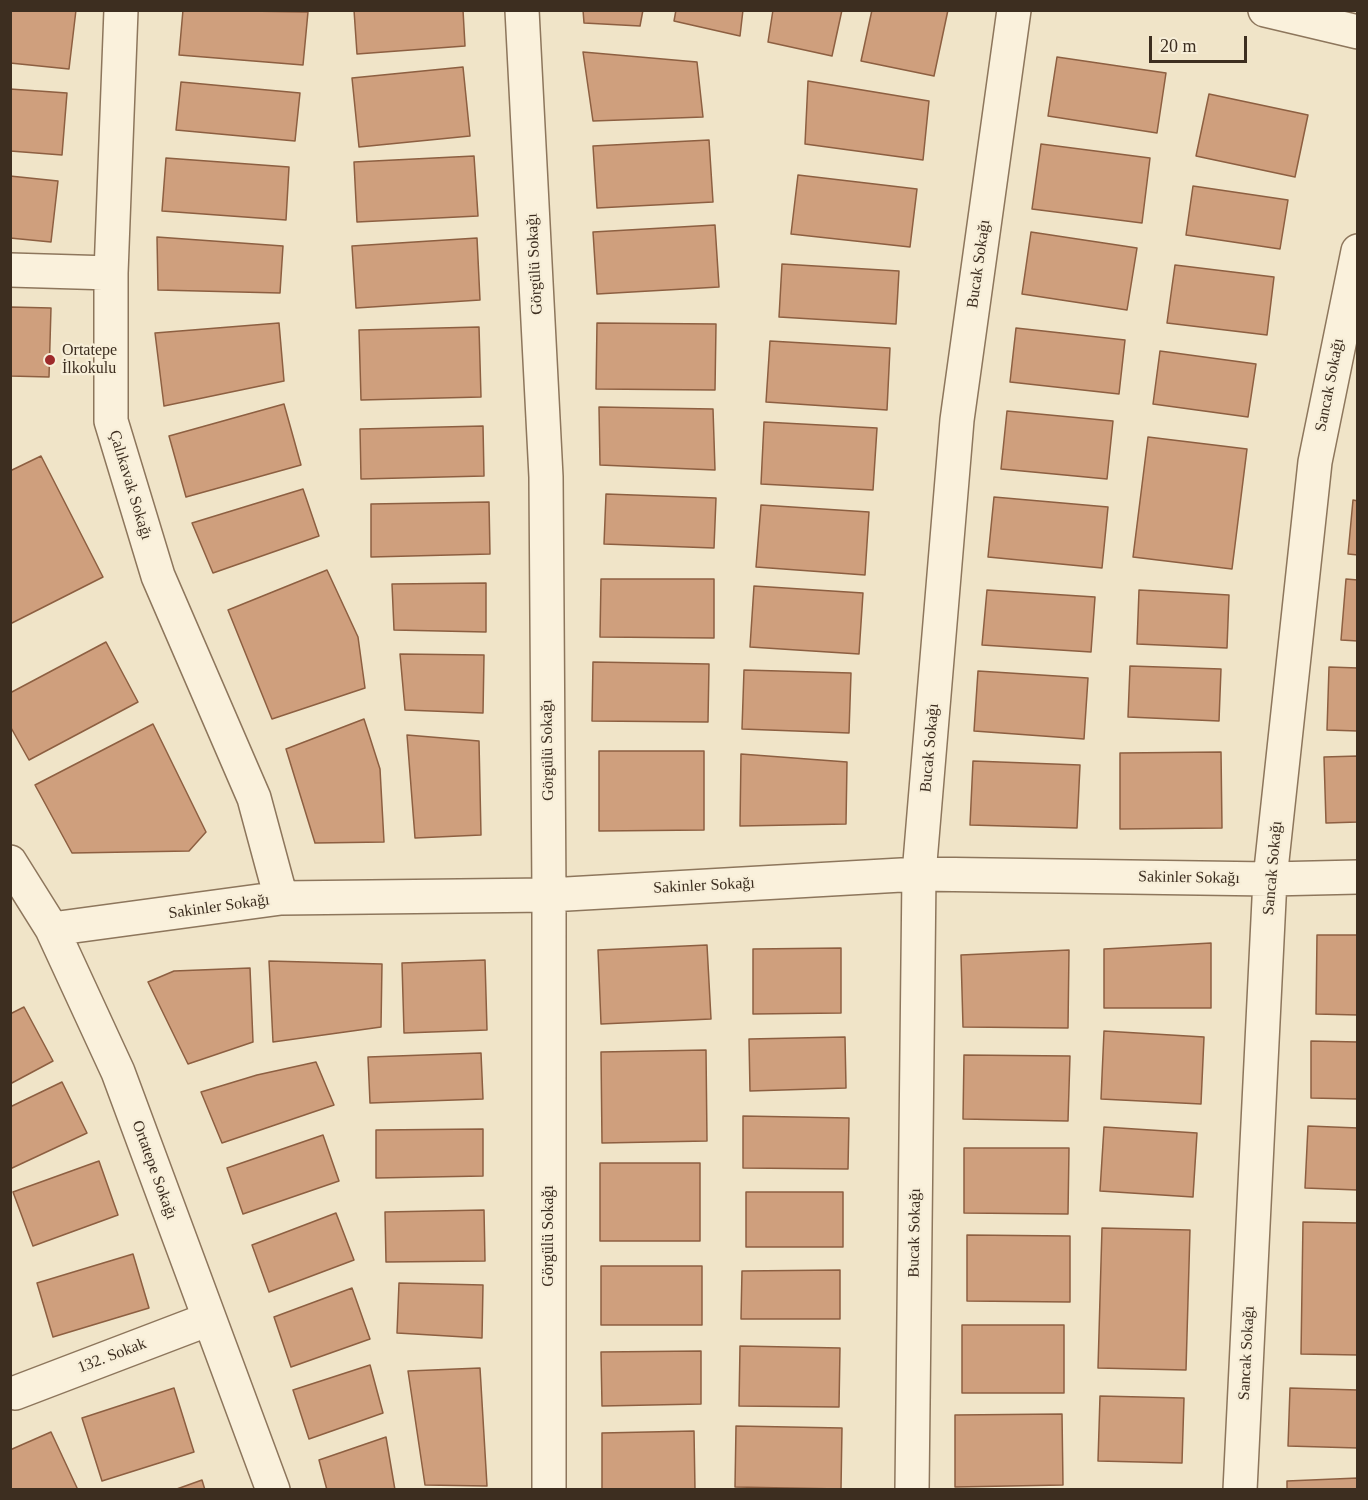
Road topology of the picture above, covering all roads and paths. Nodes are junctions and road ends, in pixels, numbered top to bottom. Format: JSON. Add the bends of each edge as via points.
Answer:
{"nodes":[{"id":1,"x":121,"y":10,"type":"edge"},
{"id":2,"x":522,"y":10,"type":"edge"},
{"id":3,"x":1014,"y":10,"type":"edge"},
{"id":4,"x":1265,"y":10,"type":"edge"},
{"id":5,"x":1358,"y":32,"type":"edge"},
{"id":6,"x":1358,"y":252,"type":"edge"},
{"id":7,"x":10,"y":270,"type":"edge"},
{"id":8,"x":111,"y":273,"type":"junction"},
{"id":9,"x":10,"y":862,"type":"edge"},
{"id":10,"x":919,"y":874,"type":"junction"},
{"id":11,"x":1358,"y":877,"type":"edge"},
{"id":12,"x":1270,"y":879,"type":"junction"},
{"id":13,"x":549,"y":895,"type":"junction"},
{"id":14,"x":281,"y":898,"type":"junction"},
{"id":15,"x":52,"y":929,"type":"junction"},
{"id":16,"x":210,"y":1319,"type":"junction"},
{"id":17,"x":15,"y":1393,"type":"dead end"},
{"id":18,"x":273,"y":1490,"type":"edge"},
{"id":19,"x":549,"y":1490,"type":"edge"},
{"id":20,"x":912,"y":1490,"type":"edge"},
{"id":21,"x":1240,"y":1490,"type":"edge"}],
"edges":[{"from":1,"to":8,"type":"street","name":"Çalıkavak Sokağı"},
{"from":2,"to":13,"type":"street","name":"Görgülü Sokağı","via":[[546,477]]},
{"from":3,"to":10,"type":"street","name":"Bucak Sokağı","via":[[957,420]]},
{"from":4,"to":5,"type":"street"},
{"from":6,"to":12,"type":"street","name":"Sancak Sokağı","via":[[1315,462]]},
{"from":7,"to":8,"type":"street"},
{"from":8,"to":14,"type":"street","name":"Çalıkavak Sokağı","via":[[111,421],[158,576],[254,798]]},
{"from":9,"to":15,"type":"street","name":"Ortatepe Sokağı"},
{"from":10,"to":12,"type":"street","name":"Sakinler Sokağı"},
{"from":10,"to":13,"type":"street","name":"Sakinler Sokağı"},
{"from":10,"to":20,"type":"street","name":"Bucak Sokağı"},
{"from":11,"to":12,"type":"street","name":"Sakinler Sokağı"},
{"from":12,"to":21,"type":"street","name":"Sancak Sokağı"},
{"from":13,"to":14,"type":"street","name":"Sakinler Sokağı"},
{"from":13,"to":19,"type":"street","name":"Görgülü Sokağı"},
{"from":14,"to":15,"type":"street","name":"Sakinler Sokağı"},
{"from":15,"to":16,"type":"street","name":"Ortatepe Sokağı","via":[[118,1072]]},
{"from":16,"to":17,"type":"street","name":"132. Sokak"},
{"from":16,"to":18,"type":"street","name":"Ortatepe Sokağı"}]}
